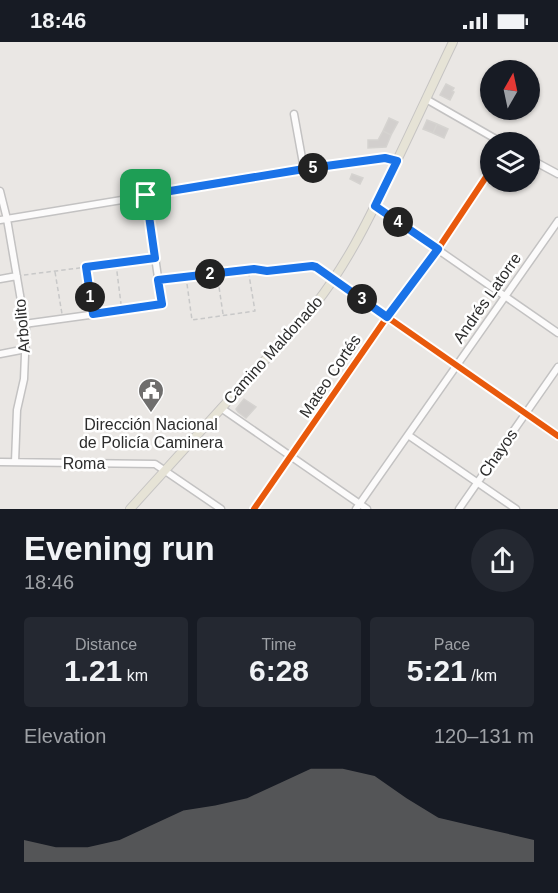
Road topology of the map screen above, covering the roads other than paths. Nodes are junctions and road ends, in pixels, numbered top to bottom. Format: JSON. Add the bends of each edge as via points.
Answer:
{"nodes":[{"id":1,"x":453,"y":42,"type":"edge"},
{"id":2,"x":426,"y":99,"type":"junction"},
{"id":3,"x":294,"y":114,"type":"dead end"},
{"id":4,"x":484,"y":132,"type":"edge"},
{"id":5,"x":397,"y":161,"type":"junction"},
{"id":6,"x":540,"y":163,"type":"edge"},
{"id":7,"x":304,"y":169,"type":"junction"},
{"id":8,"x":557,"y":171,"type":"edge"},
{"id":9,"x":480,"y":186,"type":"edge"},
{"id":10,"x":0,"y":191,"type":"edge"},
{"id":11,"x":146,"y":195,"type":"junction"},
{"id":12,"x":375,"y":206,"type":"junction"},
{"id":13,"x":4,"y":220,"type":"edge"},
{"id":14,"x":558,"y":221,"type":"edge"},
{"id":15,"x":438,"y":249,"type":"junction"},
{"id":16,"x":17,"y":276,"type":"junction"},
{"id":17,"x":0,"y":279,"type":"edge"},
{"id":18,"x":158,"y":280,"type":"junction"},
{"id":19,"x":333,"y":280,"type":"junction"},
{"id":20,"x":505,"y":296,"type":"junction"},
{"id":21,"x":387,"y":317,"type":"junction"},
{"id":22,"x":24,"y":324,"type":"junction"},
{"id":23,"x":558,"y":333,"type":"edge"},
{"id":24,"x":26,"y":349,"type":"junction"},
{"id":25,"x":0,"y":354,"type":"edge"},
{"id":26,"x":457,"y":366,"type":"junction"},
{"id":27,"x":558,"y":367,"type":"edge"},
{"id":28,"x":221,"y":408,"type":"junction"},
{"id":29,"x":526,"y":413,"type":"junction"},
{"id":30,"x":408,"y":435,"type":"junction"},
{"id":31,"x":558,"y":436,"type":"edge"},
{"id":32,"x":292,"y":456,"type":"junction"},
{"id":33,"x":0,"y":462,"type":"edge"},
{"id":34,"x":15,"y":462,"type":"junction"},
{"id":35,"x":165,"y":470,"type":"junction"},
{"id":36,"x":477,"y":483,"type":"junction"},
{"id":37,"x":358,"y":506,"type":"edge"},
{"id":38,"x":130,"y":509,"type":"edge"},
{"id":39,"x":221,"y":509,"type":"edge"},
{"id":40,"x":254,"y":509,"type":"edge"},
{"id":41,"x":367,"y":509,"type":"edge"},
{"id":42,"x":459,"y":509,"type":"edge"},
{"id":43,"x":516,"y":509,"type":"edge"}],
"edges":[{"from":1,"to":2,"type":"main road","name":"Camino Maldonado"},
{"from":2,"to":4,"type":"street"},
{"from":2,"to":5,"type":"main road","name":"Camino Maldonado"},
{"from":3,"to":7,"type":"street"},
{"from":5,"to":7,"type":"street","via":[[371,159]]},
{"from":5,"to":12,"type":"main road","name":"Camino Maldonado"},
{"from":6,"to":8,"type":"street"},
{"from":7,"to":11,"type":"street"},
{"from":9,"to":15,"type":"street","name":"Mateo Cortés"},
{"from":10,"to":13,"type":"street","name":"Arbolito"},
{"from":11,"to":13,"type":"street"},
{"from":11,"to":18,"type":"street"},
{"from":12,"to":15,"type":"street"},
{"from":12,"to":19,"type":"main road","name":"Camino Maldonado"},
{"from":13,"to":16,"type":"street","name":"Arbolito"},
{"from":14,"to":20,"type":"street","name":"Andrés Latorre"},
{"from":15,"to":20,"type":"street"},
{"from":15,"to":21,"type":"street","name":"Mateo Cortés"},
{"from":16,"to":17,"type":"street"},
{"from":16,"to":22,"type":"street","name":"Arbolito"},
{"from":18,"to":19,"type":"street","via":[[312,266]]},
{"from":18,"to":22,"type":"street","via":[[162,304]]},
{"from":19,"to":21,"type":"street"},
{"from":19,"to":28,"type":"main road","name":"Camino Maldonado"},
{"from":20,"to":23,"type":"street"},
{"from":20,"to":26,"type":"street","name":"Andrés Latorre"},
{"from":21,"to":26,"type":"street"},
{"from":21,"to":32,"type":"street","name":"Mateo Cortés"},
{"from":22,"to":24,"type":"street","name":"Arbolito"},
{"from":24,"to":25,"type":"street"},
{"from":24,"to":34,"type":"street","name":"Arbolito","via":[[17,410]]},
{"from":26,"to":29,"type":"street"},
{"from":26,"to":30,"type":"street","name":"Andrés Latorre"},
{"from":27,"to":29,"type":"street","name":"Chayos"},
{"from":28,"to":32,"type":"street"},
{"from":28,"to":35,"type":"main road","name":"Camino Maldonado"},
{"from":29,"to":31,"type":"street"},
{"from":29,"to":36,"type":"street","name":"Chayos"},
{"from":30,"to":36,"type":"street"},
{"from":30,"to":37,"type":"street","name":"Andrés Latorre"},
{"from":32,"to":37,"type":"street"},
{"from":32,"to":40,"type":"street","name":"Mateo Cortés"},
{"from":33,"to":34,"type":"street","name":"Roma"},
{"from":34,"to":35,"type":"street","name":"Roma","via":[[150,463]]},
{"from":35,"to":38,"type":"main road","name":"Camino Maldonado"},
{"from":35,"to":39,"type":"street"},
{"from":36,"to":42,"type":"street","name":"Chayos"},
{"from":36,"to":43,"type":"street"},
{"from":37,"to":41,"type":"street"}]}
